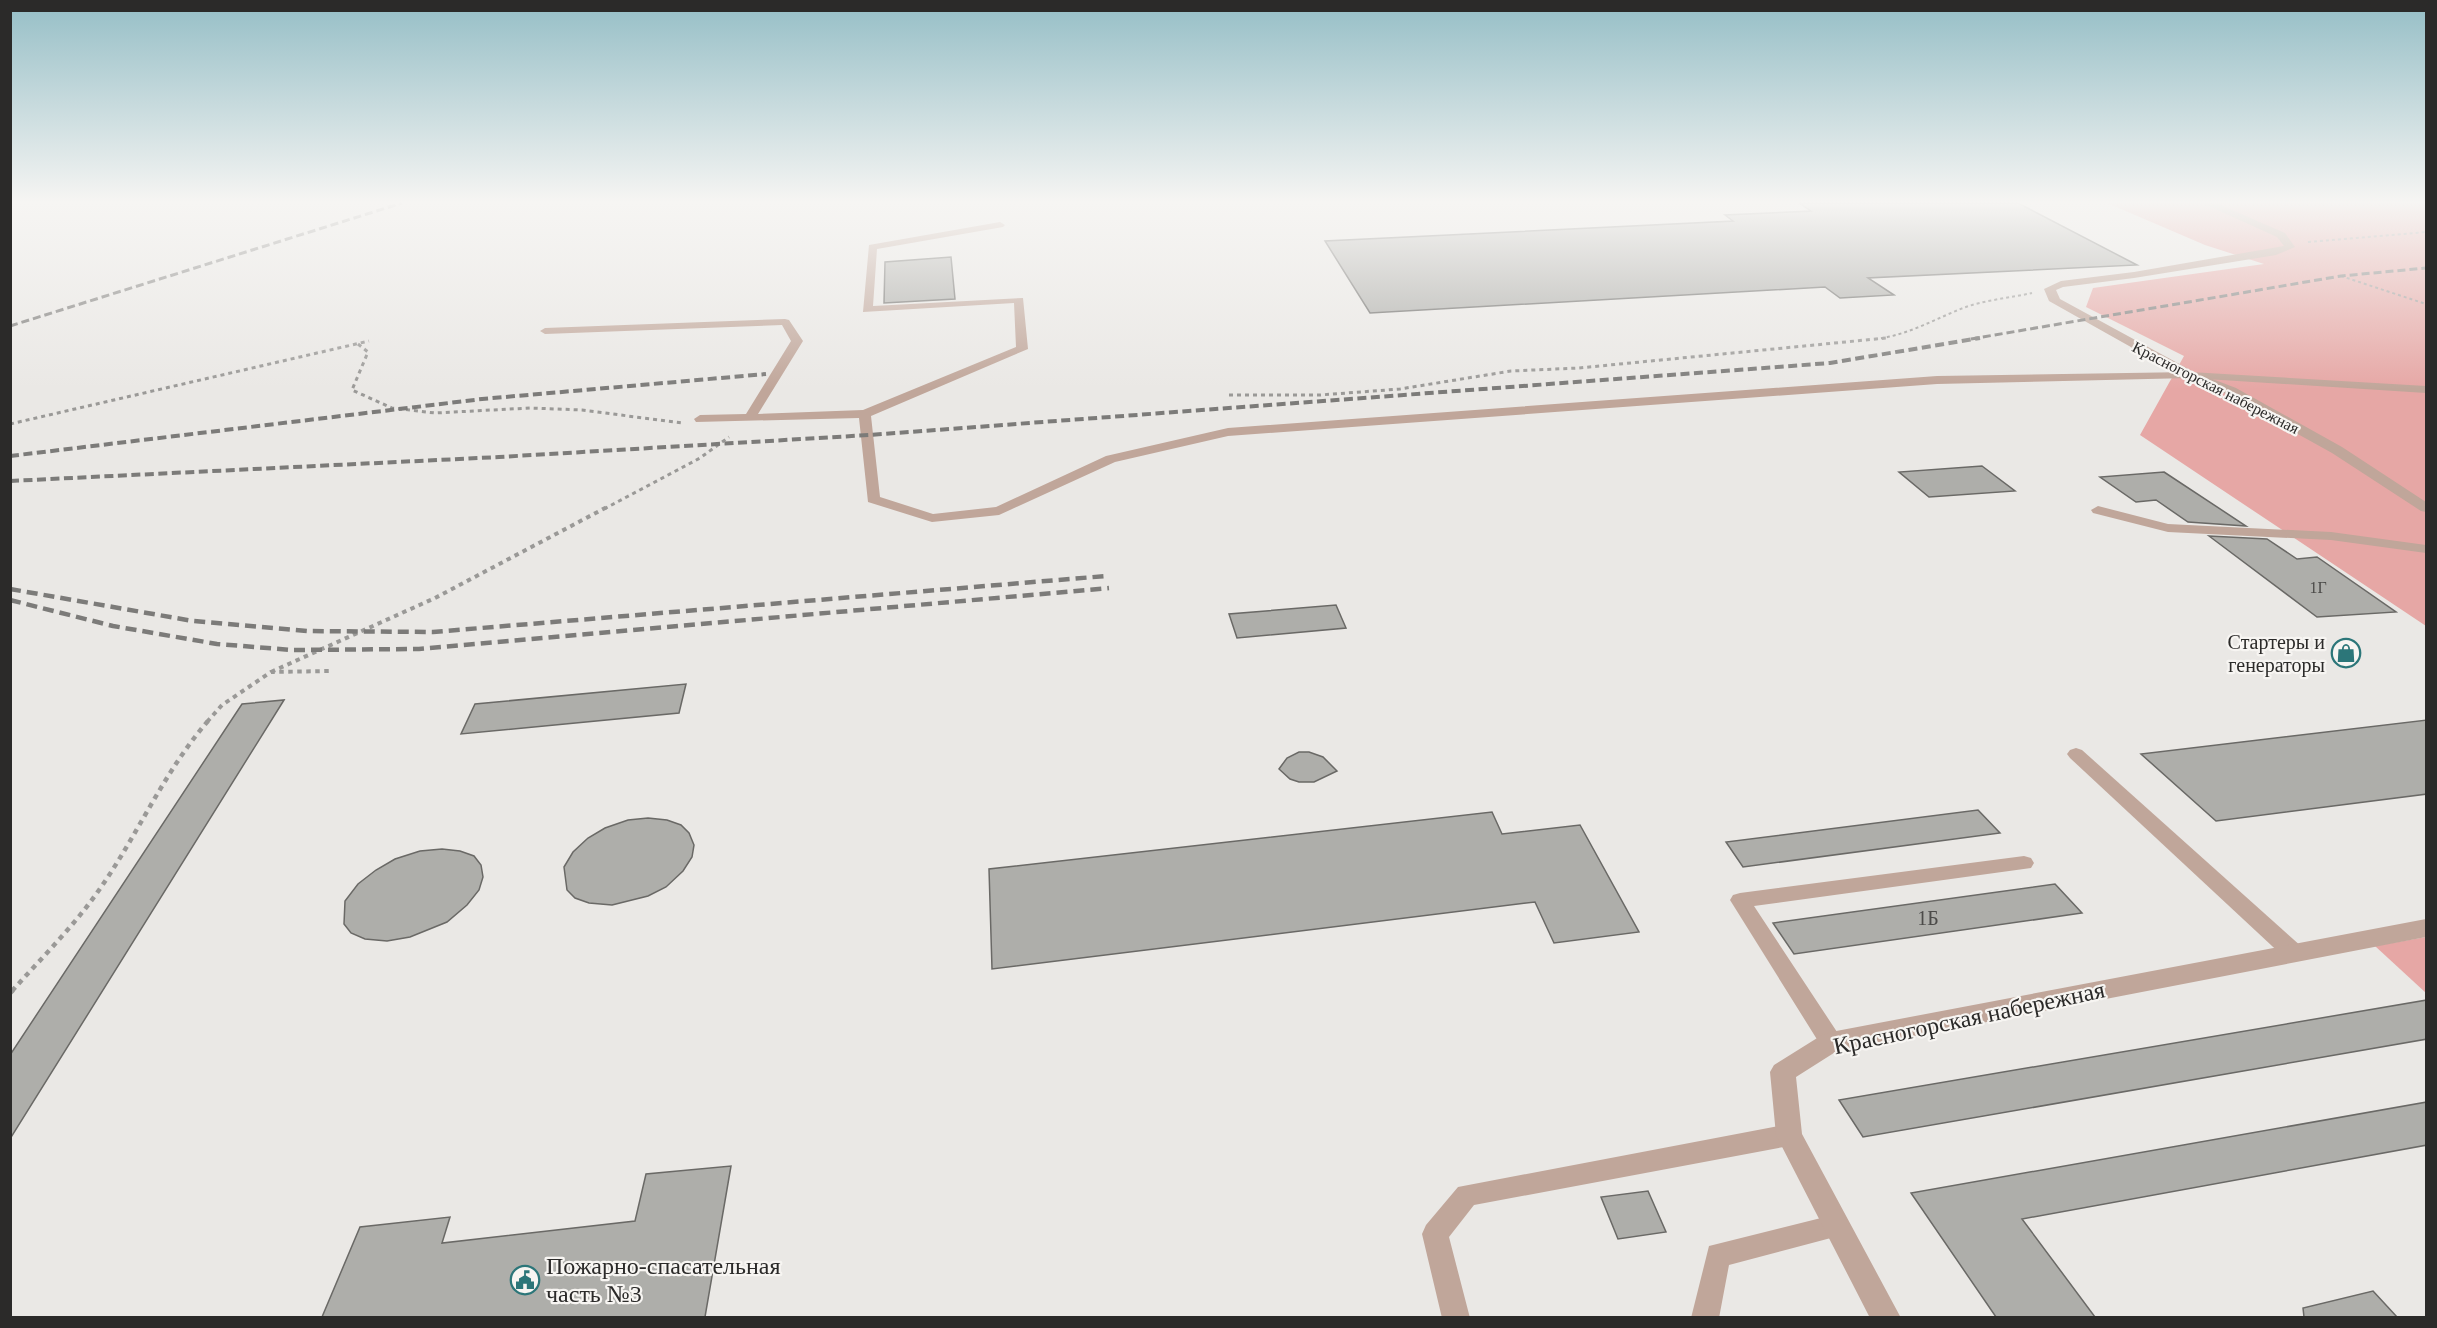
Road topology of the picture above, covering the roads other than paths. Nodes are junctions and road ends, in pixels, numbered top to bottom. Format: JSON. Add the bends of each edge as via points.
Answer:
{"nodes":[{"id":1,"x":871,"y":265,"type":"edge"},
{"id":2,"x":2196,"y":265,"type":"edge"},
{"id":3,"x":545,"y":331,"type":"dead end"},
{"id":4,"x":2190,"y":375,"type":"junction"},
{"id":5,"x":2427,"y":390,"type":"edge"},
{"id":6,"x":866,"y":414,"type":"junction"},
{"id":7,"x":750,"y":417,"type":"junction"},
{"id":8,"x":700,"y":419,"type":"road end"},
{"id":9,"x":2427,"y":508,"type":"edge"},
{"id":10,"x":2098,"y":510,"type":"dead end"},
{"id":11,"x":2427,"y":549,"type":"edge"},
{"id":12,"x":2076,"y":754,"type":"dead end"},
{"id":13,"x":2024,"y":863,"type":"dead end"},
{"id":14,"x":2427,"y":928,"type":"edge"},
{"id":15,"x":2294,"y":953,"type":"junction"},
{"id":16,"x":1831,"y":1042,"type":"junction"},
{"id":17,"x":1789,"y":1135,"type":"junction"},
{"id":18,"x":1837,"y":1226,"type":"junction"},
{"id":19,"x":1456,"y":1317,"type":"edge"},
{"id":20,"x":1705,"y":1317,"type":"edge"},
{"id":21,"x":1886,"y":1317,"type":"edge"}],
"edges":[{"from":1,"to":6,"type":"lane","via":[[867,310],[1019,300],[1022,349]]},
{"from":2,"to":4,"type":"street","name":"Краcногорская набережная","via":[[2055,286],[2055,301]]},
{"from":3,"to":7,"type":"lane","via":[[784,322],[797,341]]},
{"from":4,"to":5,"type":"lane"},
{"from":4,"to":6,"type":"lane","via":[[1937,380],[1228,432],[1111,459],[999,511],[932,518],[873,498]]},
{"from":4,"to":9,"type":"street","name":"Краcногорская набережная","via":[[2231,391],[2318,439]]},
{"from":6,"to":7,"type":"lane"},
{"from":7,"to":8,"type":"lane"},
{"from":10,"to":11,"type":"lane","via":[[2168,528],[2331,536]]},
{"from":12,"to":15,"type":"lane"},
{"from":13,"to":16,"type":"lane","via":[[1740,900]]},
{"from":14,"to":15,"type":"street","name":"Краcногорская набережная"},
{"from":15,"to":16,"type":"street","name":"Краcногорская набережная"},
{"from":16,"to":17,"type":"street","name":"Краcногорская набережная","via":[[1783,1072]]},
{"from":17,"to":18,"type":"street","name":"Краcногорская набережная"},
{"from":17,"to":19,"type":"lane","via":[[1467,1195],[1435,1234]]},
{"from":18,"to":20,"type":"lane","via":[[1718,1255]]},
{"from":18,"to":21,"type":"street","name":"Краcногорская набережная"}]}
